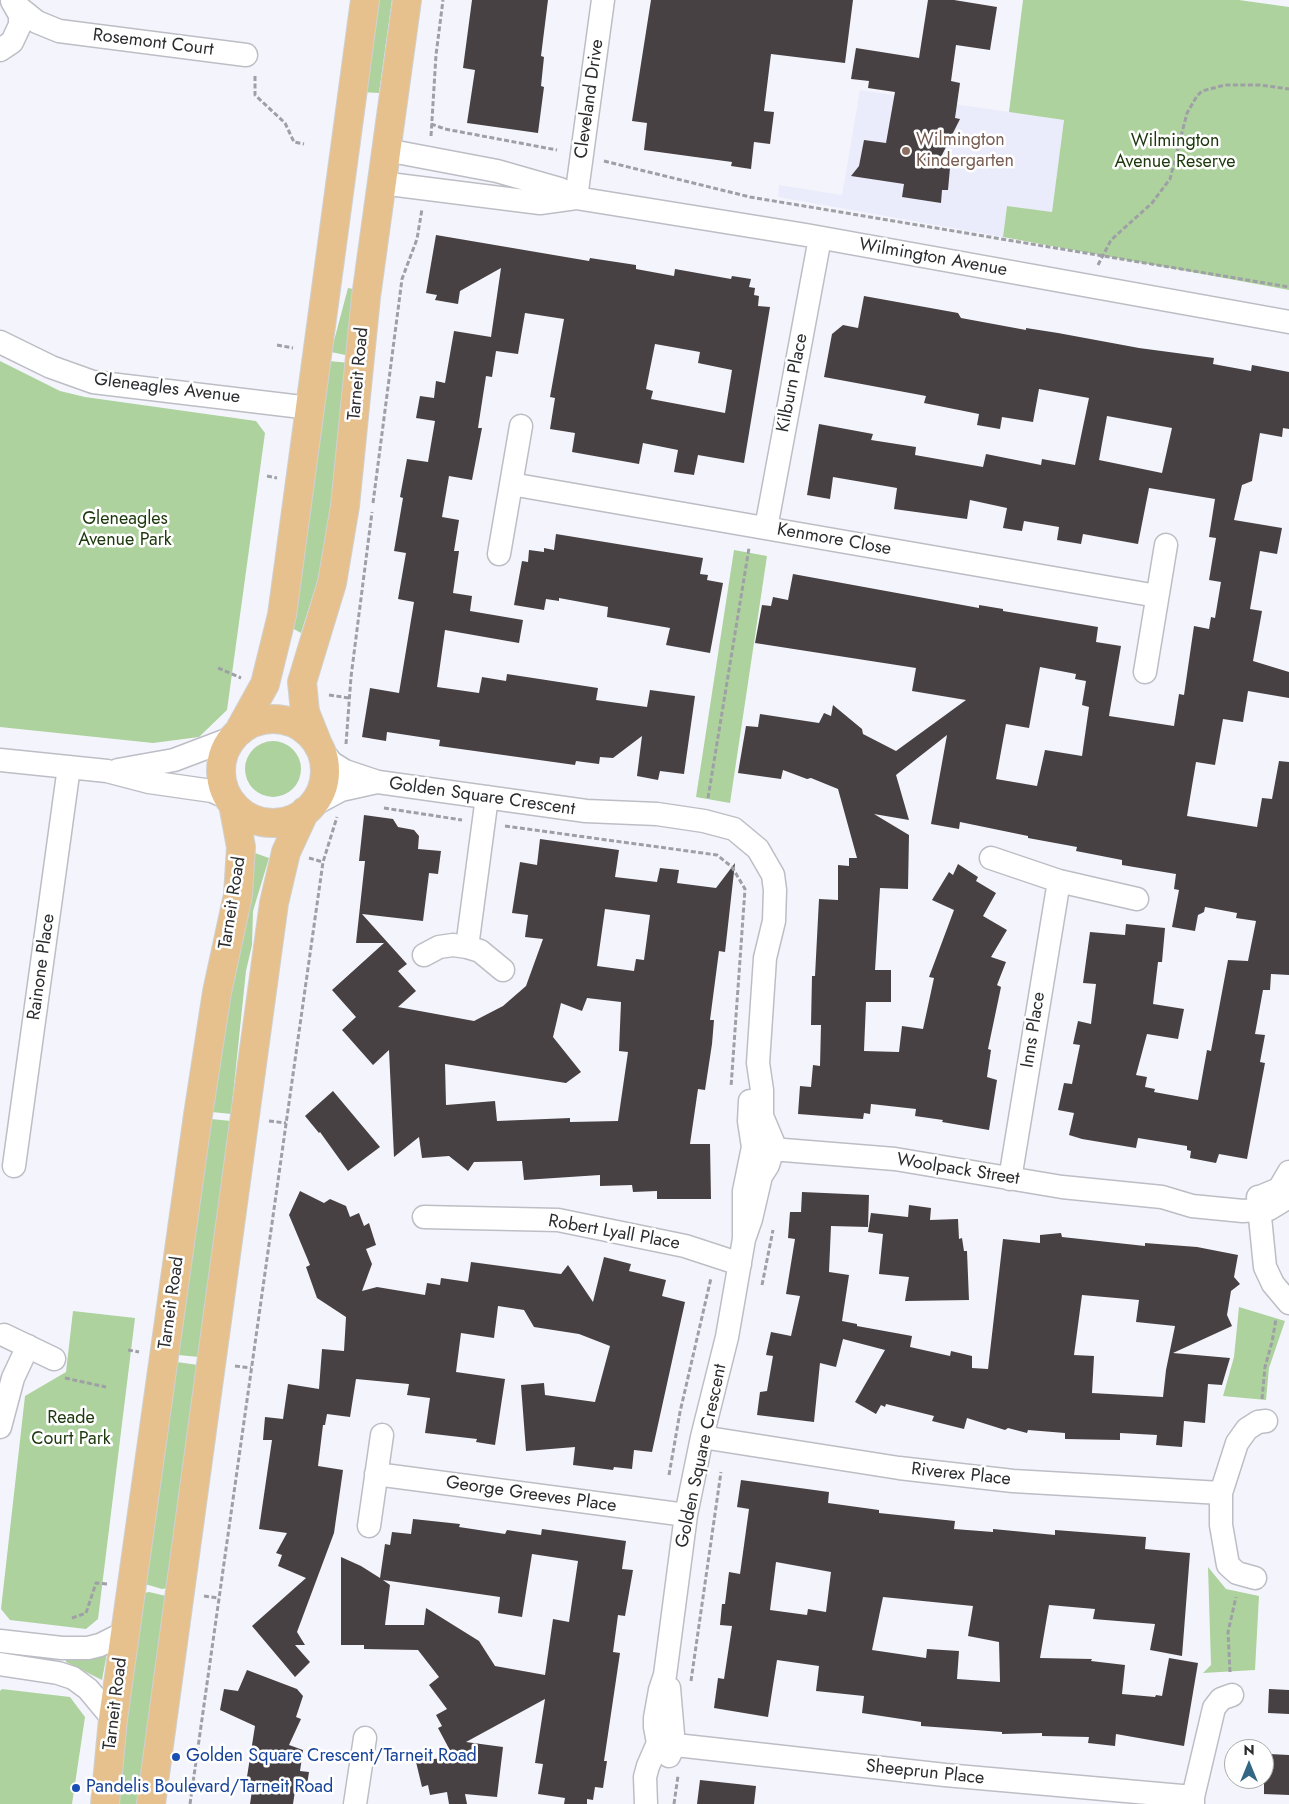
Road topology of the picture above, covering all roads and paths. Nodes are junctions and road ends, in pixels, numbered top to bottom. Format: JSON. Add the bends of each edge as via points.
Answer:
{"nodes":[{"id":1,"x":365,"y":0,"type":"edge"},
{"id":2,"x":406,"y":0,"type":"edge"},
{"id":3,"x":444,"y":0,"type":"edge"},
{"id":4,"x":603,"y":0,"type":"edge"},
{"id":5,"x":14,"y":3,"type":"edge"},
{"id":6,"x":59,"y":31,"type":"junction"},
{"id":7,"x":4,"y":49,"type":"edge"},
{"id":8,"x":246,"y":55,"type":"joint"},
{"id":9,"x":1289,"y":89,"type":"edge"},
{"id":10,"x":431,"y":124,"type":"junction"},
{"id":11,"x":304,"y":144,"type":"dead end"},
{"id":12,"x":346,"y":146,"type":"junction"},
{"id":13,"x":386,"y":150,"type":"junction"},
{"id":14,"x":557,"y":150,"type":"dead end"},
{"id":15,"x":429,"y":158,"type":"junction"},
{"id":16,"x":600,"y":160,"type":"dead end"},
{"id":17,"x":497,"y":171,"type":"junction"},
{"id":18,"x":371,"y":179,"type":"junction"},
{"id":19,"x":425,"y":189,"type":"junction"},
{"id":20,"x":494,"y":197,"type":"junction"},
{"id":21,"x":576,"y":198,"type":"junction"},
{"id":22,"x":820,"y":238,"type":"junction"},
{"id":23,"x":1102,"y":256,"type":"junction"},
{"id":24,"x":1090,"y":286,"type":"junction"},
{"id":25,"x":1289,"y":287,"type":"edge"},
{"id":26,"x":322,"y":320,"type":"junction"},
{"id":27,"x":1289,"y":322,"type":"edge"},
{"id":28,"x":0,"y":342,"type":"edge"},
{"id":29,"x":310,"y":408,"type":"junction"},
{"id":30,"x":521,"y":426,"type":"dead end"},
{"id":31,"x":511,"y":484,"type":"junction"},
{"id":32,"x":757,"y":527,"type":"junction"},
{"id":33,"x":1166,"y":545,"type":"dead end"},
{"id":34,"x":499,"y":554,"type":"dead end"},
{"id":35,"x":1157,"y":596,"type":"junction"},
{"id":36,"x":1145,"y":672,"type":"dead end"},
{"id":37,"x":235,"y":735,"type":"junction"},
{"id":38,"x":318,"y":745,"type":"junction"},
{"id":39,"x":0,"y":760,"type":"edge"},
{"id":40,"x":69,"y":768,"type":"junction"},
{"id":41,"x":107,"y":771,"type":"junction"},
{"id":42,"x":343,"y":780,"type":"junction"},
{"id":43,"x":487,"y":797,"type":"junction"},
{"id":44,"x":231,"y":801,"type":"junction"},
{"id":45,"x":378,"y":807,"type":"dead end"},
{"id":46,"x":309,"y":808,"type":"junction"},
{"id":47,"x":586,"y":811,"type":"junction"},
{"id":48,"x":704,"y":821,"type":"junction"},
{"id":49,"x":484,"y":823,"type":"junction"},
{"id":50,"x":991,"y":858,"type":"dead end"},
{"id":51,"x":1059,"y":881,"type":"junction"},
{"id":52,"x":1137,"y":899,"type":"dead end"},
{"id":53,"x":468,"y":947,"type":"junction"},
{"id":54,"x":424,"y":955,"type":"dead end"},
{"id":55,"x":765,"y":958,"type":"junction"},
{"id":56,"x":504,"y":970,"type":"dead end"},
{"id":57,"x":731,"y":1090,"type":"dead end"},
{"id":58,"x":763,"y":1148,"type":"junction"},
{"id":59,"x":14,"y":1166,"type":"dead end"},
{"id":60,"x":1289,"y":1172,"type":"edge"},
{"id":61,"x":1010,"y":1178,"type":"junction"},
{"id":62,"x":1289,"y":1197,"type":"edge"},
{"id":63,"x":1258,"y":1204,"type":"junction"},
{"id":64,"x":424,"y":1217,"type":"dead end"},
{"id":65,"x":774,"y":1223,"type":"dead end"},
{"id":66,"x":740,"y":1264,"type":"junction"},
{"id":67,"x":761,"y":1288,"type":"dead end"},
{"id":68,"x":1284,"y":1298,"type":"edge"},
{"id":69,"x":4,"y":1335,"type":"dead end"},
{"id":70,"x":28,"y":1346,"type":"junction"},
{"id":71,"x":54,"y":1359,"type":"joint"},
{"id":72,"x":106,"y":1387,"type":"dead end"},
{"id":73,"x":1262,"y":1421,"type":"joint"},
{"id":74,"x":0,"y":1428,"type":"edge"},
{"id":75,"x":382,"y":1435,"type":"dead end"},
{"id":76,"x":702,"y":1437,"type":"junction"},
{"id":77,"x":726,"y":1441,"type":"junction"},
{"id":78,"x":376,"y":1474,"type":"junction"},
{"id":79,"x":1221,"y":1493,"type":"junction"},
{"id":80,"x":686,"y":1515,"type":"junction"},
{"id":81,"x":369,"y":1526,"type":"dead end"},
{"id":82,"x":1250,"y":1578,"type":"joint"},
{"id":83,"x":126,"y":1632,"type":"junction"},
{"id":84,"x":0,"y":1641,"type":"edge"},
{"id":85,"x":0,"y":1664,"type":"edge"},
{"id":86,"x":691,"y":1685,"type":"dead end"},
{"id":87,"x":1232,"y":1695,"type":"joint"},
{"id":88,"x":113,"y":1718,"type":"junction"},
{"id":89,"x":365,"y":1738,"type":"dead end"},
{"id":90,"x":672,"y":1744,"type":"junction"},
{"id":91,"x":1193,"y":1800,"type":"edge"},
{"id":92,"x":105,"y":1804,"type":"edge"},
{"id":93,"x":151,"y":1804,"type":"edge"},
{"id":94,"x":190,"y":1804,"type":"edge"},
{"id":95,"x":355,"y":1804,"type":"edge"},
{"id":96,"x":646,"y":1804,"type":"edge"},
{"id":97,"x":674,"y":1804,"type":"edge"}],
"edges":[{"from":1,"to":12,"type":"main road"},
{"from":2,"to":13,"type":"main road"},
{"from":3,"to":10,"type":"path"},
{"from":4,"to":21,"type":"street","name":"Cleveland Drive"},
{"from":5,"to":6,"type":"street","name":"Rosemont Court","via":[[37,22]]},
{"from":5,"to":7,"type":"street","via":[[20,15],[20,25]]},
{"from":6,"to":7,"type":"street","name":"Rosemont Court"},
{"from":6,"to":8,"type":"street","name":"Rosemont Court"},
{"from":8,"to":11,"type":"path","via":[[256,70],[255,95],[285,123],[294,142]]},
{"from":9,"to":23,"type":"path","via":[[1232,85],[1202,91],[1190,105],[1170,179],[1152,203],[1112,240]]},
{"from":10,"to":14,"type":"path"},
{"from":10,"to":15,"type":"path"},
{"from":12,"to":18,"type":"main road","via":[[349,157]]},
{"from":12,"to":26,"type":"main road"},
{"from":13,"to":15,"type":"street","name":"Wilmington Avenue"},
{"from":13,"to":18,"type":"main road","via":[[367,163]]},
{"from":15,"to":17,"type":"street","name":"Wilmington Avenue"},
{"from":16,"to":23,"type":"path","via":[[750,197]]},
{"from":17,"to":20,"type":"street"},
{"from":17,"to":21,"type":"street","name":"Wilmington Avenue","via":[[560,189]]},
{"from":18,"to":19,"type":"street","name":"Wilmington Avenue"},
{"from":18,"to":26,"type":"main road"},
{"from":18,"to":38,"type":"main road","name":"Tarneit Road","via":[[366,297],[346,506],[332,582],[302,682],[305,712]]},
{"from":19,"to":20,"type":"street","name":"Wilmington Avenue"},
{"from":19,"to":42,"type":"path","via":[[417,239],[402,279],[351,677]]},
{"from":20,"to":21,"type":"street","name":"Wilmington Avenue","via":[[540,203]]},
{"from":21,"to":22,"type":"street","name":"Wilmington Avenue"},
{"from":22,"to":24,"type":"street","name":"Wilmington Avenue"},
{"from":22,"to":32,"type":"street","name":"Kilburn Place"},
{"from":23,"to":24,"type":"path"},
{"from":23,"to":25,"type":"path"},
{"from":24,"to":27,"type":"street","name":"Wilmington Avenue"},
{"from":26,"to":29,"type":"main road"},
{"from":28,"to":29,"type":"street","name":"Gleneagles Avenue","via":[[51,367],[93,382]]},
{"from":29,"to":37,"type":"main road","via":[[282,615],[265,684]]},
{"from":30,"to":31,"type":"street"},
{"from":31,"to":32,"type":"street","name":"Kenmore Close"},
{"from":31,"to":34,"type":"street"},
{"from":32,"to":35,"type":"street","name":"Kenmore Close"},
{"from":32,"to":48,"type":"path","via":[[749,556]]},
{"from":33,"to":35,"type":"street"},
{"from":35,"to":36,"type":"street"},
{"from":37,"to":38,"type":"main road","via":[[254,722],[271,718],[289,721],[305,729]]},
{"from":37,"to":41,"type":"street","via":[[174,760]]},
{"from":37,"to":44,"type":"main road","via":[[224,752],[221,768],[222,783]]},
{"from":38,"to":42,"type":"street","name":"Golden Square Crescent"},
{"from":38,"to":46,"type":"main road","via":[[325,777]]},
{"from":39,"to":40,"type":"street"},
{"from":40,"to":41,"type":"street"},
{"from":40,"to":59,"type":"street","name":"Rainone Place"},
{"from":41,"to":44,"type":"street","via":[[149,782],[212,791]]},
{"from":42,"to":43,"type":"street","name":"Golden Square Crescent"},
{"from":42,"to":46,"type":"street"},
{"from":42,"to":94,"type":"path","via":[[336,824],[323,862]]},
{"from":43,"to":47,"type":"street","name":"Golden Square Crescent"},
{"from":43,"to":49,"type":"street"},
{"from":44,"to":46,"type":"main road","via":[[245,815],[276,823],[292,820]]},
{"from":44,"to":83,"type":"main road","name":"Tarneit Road","via":[[241,847],[238,895],[208,1048]]},
{"from":45,"to":49,"type":"path"},
{"from":46,"to":93,"type":"main road","via":[[286,852],[274,903]]},
{"from":47,"to":48,"type":"street","name":"Golden Square Crescent","via":[[657,814]]},
{"from":47,"to":55,"type":"street","name":"Golden Square Crescent","via":[[704,835],[732,845],[744,854],[753,865],[762,894],[760,928]]},
{"from":48,"to":55,"type":"street","name":"Golden Square Crescent","via":[[734,829],[747,838],[766,860],[773,876],[775,905]]},
{"from":49,"to":53,"type":"street"},
{"from":49,"to":57,"type":"path","via":[[717,855],[732,867],[745,889]]},
{"from":50,"to":51,"type":"street"},
{"from":51,"to":52,"type":"street"},
{"from":51,"to":61,"type":"street","name":"Inns Place"},
{"from":53,"to":54,"type":"street","via":[[439,947]]},
{"from":53,"to":56,"type":"street","via":[[480,951]]},
{"from":55,"to":58,"type":"street","name":"Golden Square Crescent","via":[[758,1063],[749,1105],[750,1134]]},
{"from":58,"to":61,"type":"street","name":"Woolpack Street","via":[[895,1160]]},
{"from":58,"to":66,"type":"street","name":"Golden Square Crescent","via":[[744,1190],[744,1239]]},
{"from":60,"to":63,"type":"street","name":"Woolpack Street","via":[[1279,1189]]},
{"from":61,"to":63,"type":"street","name":"Woolpack Street","via":[[1162,1197],[1192,1206]]},
{"from":62,"to":63,"type":"street","name":"Woolpack Street","via":[[1280,1204]]},
{"from":63,"to":68,"type":"street","via":[[1265,1267],[1272,1284]]},
{"from":64,"to":66,"type":"street","name":"Robert Lyall Place","via":[[558,1220],[685,1246]]},
{"from":65,"to":67,"type":"path"},
{"from":66,"to":76,"type":"street","name":"Golden Square Crescent","via":[[727,1337]]},
{"from":68,"to":73,"type":"path","via":[[1264,1367]]},
{"from":69,"to":70,"type":"street"},
{"from":70,"to":71,"type":"street"},
{"from":70,"to":74,"type":"street","via":[[8,1395]]},
{"from":71,"to":72,"type":"path","via":[[51,1371],[66,1379]]},
{"from":73,"to":79,"type":"street","via":[[1247,1429],[1237,1443]]},
{"from":75,"to":78,"type":"street"},
{"from":76,"to":77,"type":"street","name":"Riverex Place"},
{"from":76,"to":80,"type":"street","name":"Golden Square Crescent"},
{"from":77,"to":79,"type":"street","name":"Riverex Place","via":[[899,1468],[1013,1481]]},
{"from":77,"to":86,"type":"path"},
{"from":78,"to":80,"type":"street","name":"George Greeves Place"},
{"from":78,"to":81,"type":"street"},
{"from":79,"to":82,"type":"street","via":[[1221,1526],[1228,1565]]},
{"from":80,"to":90,"type":"street","name":"Golden Square Crescent","via":[[666,1675],[655,1718]]},
{"from":82,"to":87,"type":"path","via":[[1234,1602],[1228,1632]]},
{"from":83,"to":84,"type":"street","via":[[88,1648]]},
{"from":83,"to":88,"type":"main road","name":"Tarneit Road"},
{"from":85,"to":88,"type":"street","via":[[73,1678],[88,1689]]},
{"from":87,"to":91,"type":"street","name":"Sheeprun Place","via":[[1221,1699],[1214,1708]]},
{"from":88,"to":92,"type":"main road","name":"Tarneit Road"},
{"from":89,"to":95,"type":"street"},
{"from":90,"to":91,"type":"street","name":"Sheeprun Place"},
{"from":90,"to":96,"type":"street","via":[[648,1766],[644,1793]]},
{"from":90,"to":97,"type":"path"}]}
